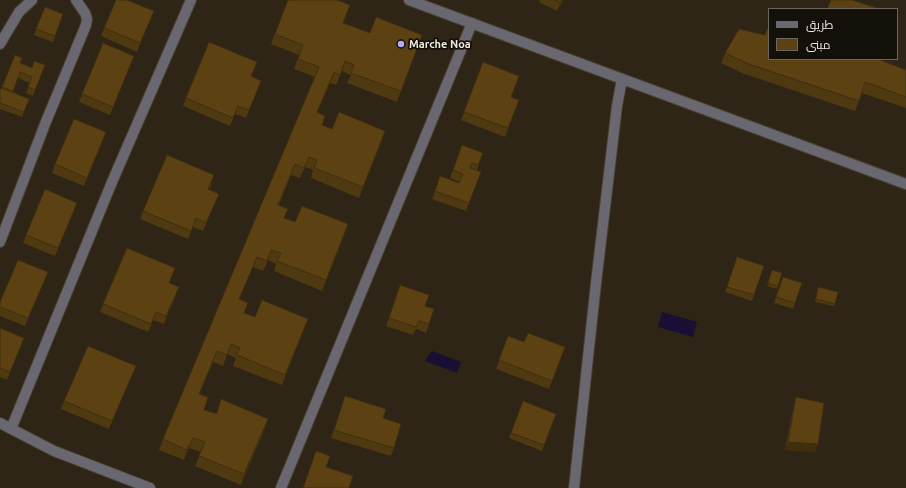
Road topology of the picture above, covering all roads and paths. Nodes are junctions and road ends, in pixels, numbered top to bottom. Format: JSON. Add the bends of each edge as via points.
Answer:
{"nodes":[{"id":1,"x":32,"y":0,"type":"edge"},
{"id":2,"x":76,"y":0,"type":"edge"},
{"id":3,"x":190,"y":0,"type":"edge"},
{"id":4,"x":409,"y":0,"type":"edge"},
{"id":5,"x":472,"y":24,"type":"junction"},
{"id":6,"x":0,"y":44,"type":"edge"},
{"id":7,"x":622,"y":79,"type":"junction"},
{"id":8,"x":906,"y":184,"type":"edge"},
{"id":9,"x":0,"y":242,"type":"edge"},
{"id":10,"x":0,"y":424,"type":"edge"},
{"id":11,"x":11,"y":429,"type":"junction"},
{"id":12,"x":150,"y":488,"type":"edge"},
{"id":13,"x":282,"y":488,"type":"edge"},
{"id":14,"x":574,"y":488,"type":"edge"}],
"edges":[{"from":1,"to":6,"type":"street","via":[[19,12]]},
{"from":2,"to":9,"type":"street","via":[[85,13],[86,25]]},
{"from":3,"to":11,"type":"street"},
{"from":4,"to":5,"type":"street"},
{"from":5,"to":7,"type":"street"},
{"from":5,"to":13,"type":"street"},
{"from":7,"to":8,"type":"street"},
{"from":7,"to":14,"type":"street"},
{"from":10,"to":11,"type":"street"},
{"from":11,"to":12,"type":"street","via":[[54,451]]}]}
